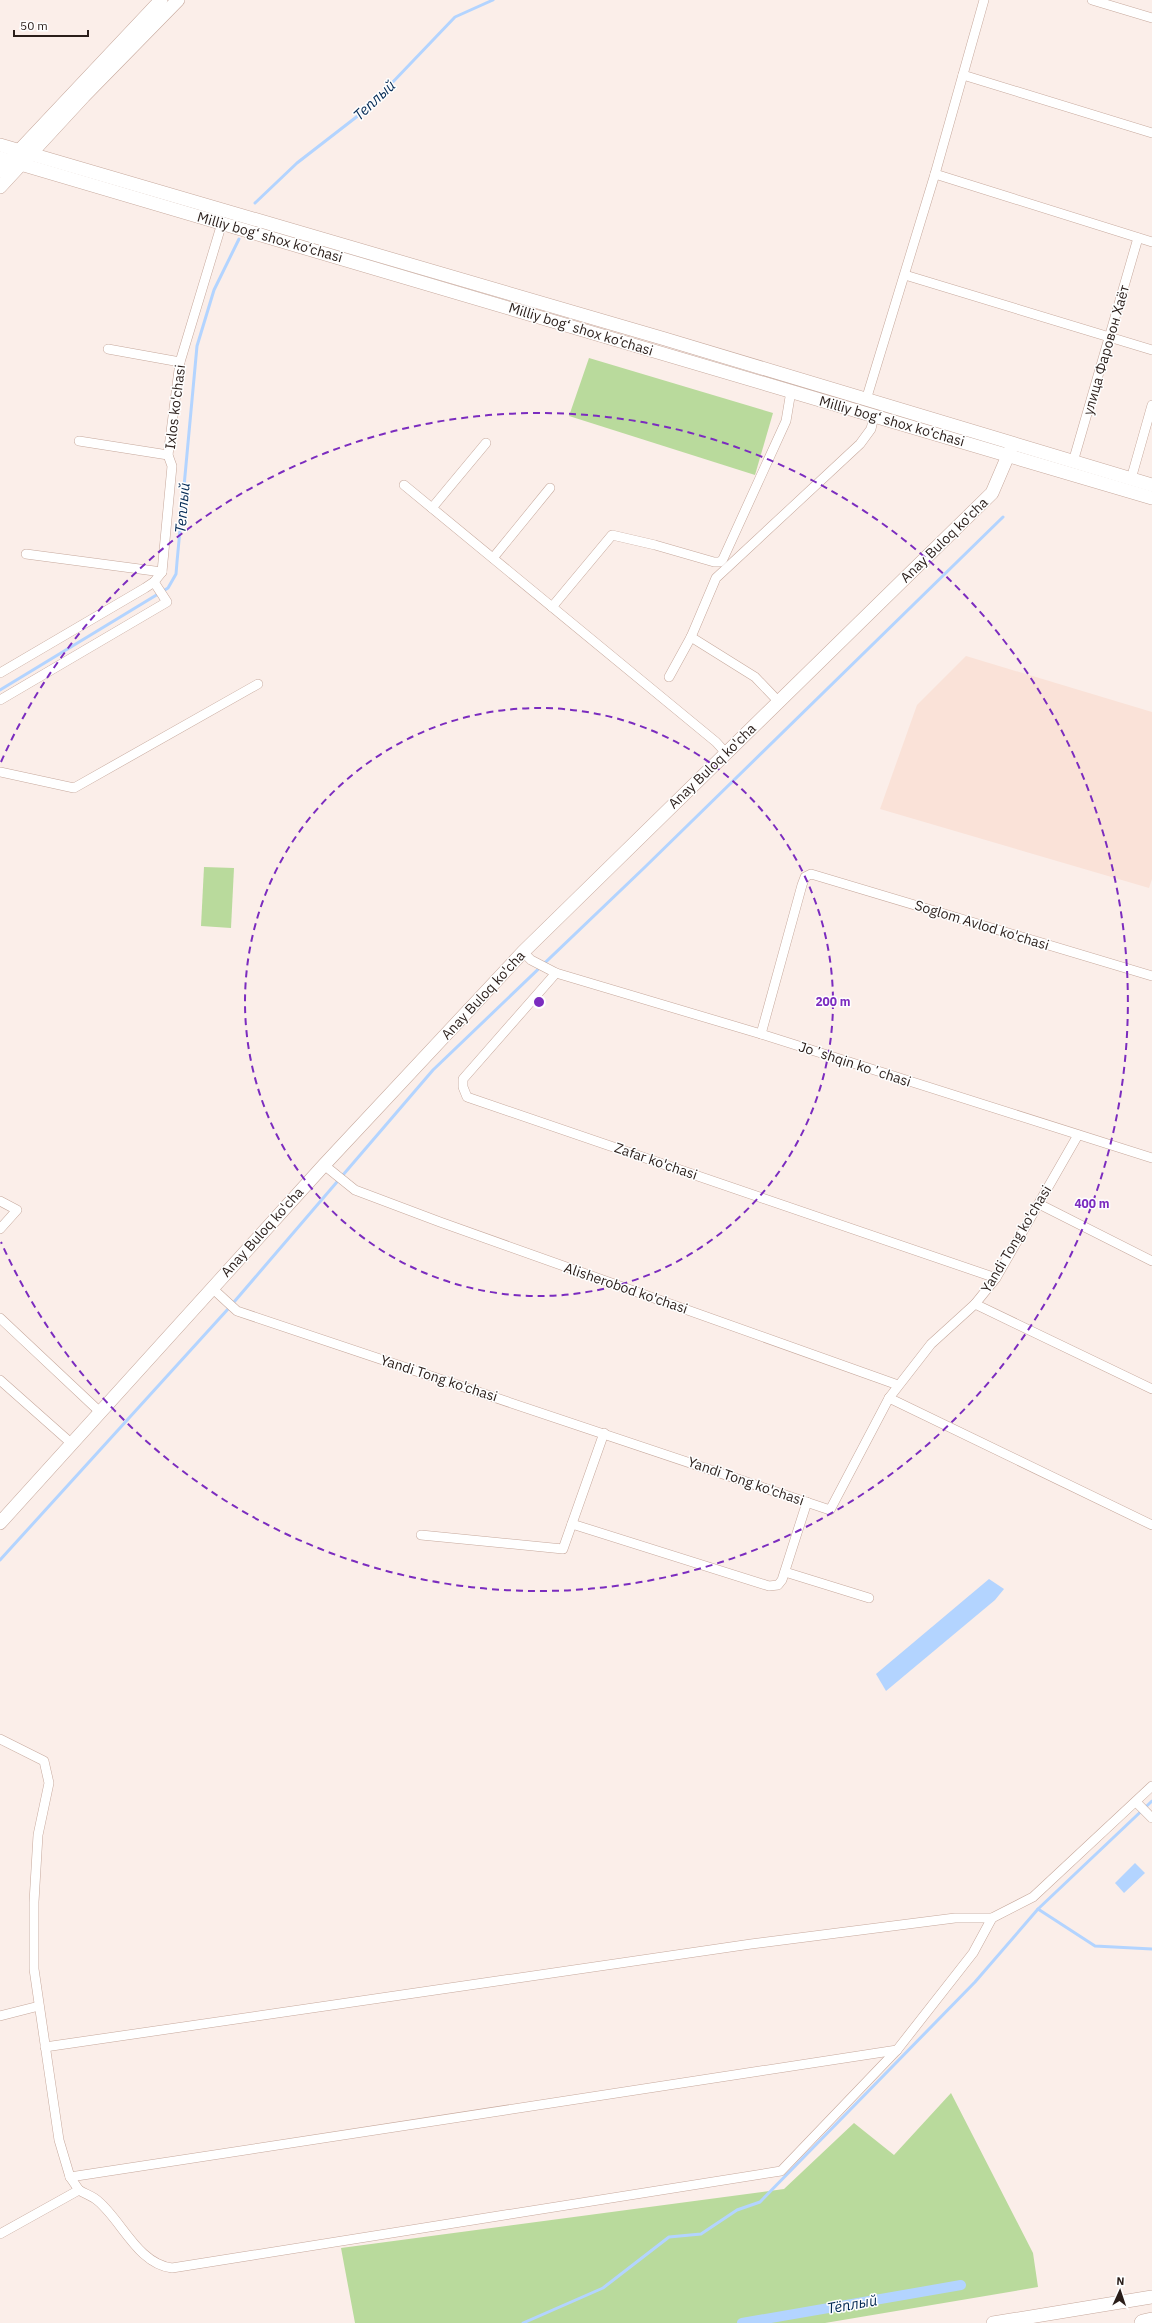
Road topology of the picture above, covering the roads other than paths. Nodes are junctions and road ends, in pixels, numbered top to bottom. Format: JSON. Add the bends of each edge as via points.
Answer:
{"nodes":[{"id":1,"x":161,"y":0,"type":"edge"},
{"id":2,"x":178,"y":0,"type":"edge"},
{"id":3,"x":984,"y":0,"type":"edge"},
{"id":4,"x":1092,"y":0,"type":"edge"},
{"id":5,"x":1152,"y":18,"type":"edge"},
{"id":6,"x":963,"y":75,"type":"junction"},
{"id":7,"x":1152,"y":133,"type":"edge"},
{"id":8,"x":0,"y":145,"type":"edge"},
{"id":9,"x":25,"y":152,"type":"junction"},
{"id":10,"x":10,"y":161,"type":"edge"},
{"id":11,"x":0,"y":171,"type":"edge"},
{"id":12,"x":935,"y":174,"type":"junction"},
{"id":13,"x":0,"y":188,"type":"edge"},
{"id":14,"x":222,"y":223,"type":"junction"},
{"id":15,"x":1138,"y":238,"type":"junction"},
{"id":16,"x":1152,"y":242,"type":"edge"},
{"id":17,"x":905,"y":276,"type":"junction"},
{"id":18,"x":665,"y":339,"type":"junction"},
{"id":19,"x":1110,"y":339,"type":"junction"},
{"id":20,"x":108,"y":349,"type":"dead end"},
{"id":21,"x":1152,"y":350,"type":"edge"},
{"id":22,"x":662,"y":353,"type":"junction"},
{"id":23,"x":180,"y":362,"type":"junction"},
{"id":24,"x":791,"y":391,"type":"junction"},
{"id":25,"x":866,"y":400,"type":"junction"},
{"id":26,"x":1152,"y":405,"type":"edge"},
{"id":27,"x":874,"y":416,"type":"junction"},
{"id":28,"x":79,"y":441,"type":"dead end"},
{"id":29,"x":486,"y":443,"type":"dead end"},
{"id":30,"x":1011,"y":450,"type":"junction"},
{"id":31,"x":168,"y":455,"type":"junction"},
{"id":32,"x":1073,"y":462,"type":"junction"},
{"id":33,"x":1131,"y":479,"type":"junction"},
{"id":34,"x":404,"y":485,"type":"dead end"},
{"id":35,"x":1152,"y":485,"type":"edge"},
{"id":36,"x":550,"y":488,"type":"dead end"},
{"id":37,"x":1152,"y":498,"type":"edge"},
{"id":38,"x":432,"y":508,"type":"junction"},
{"id":39,"x":26,"y":554,"type":"dead end"},
{"id":40,"x":493,"y":558,"type":"junction"},
{"id":41,"x":162,"y":572,"type":"junction"},
{"id":42,"x":154,"y":582,"type":"junction"},
{"id":43,"x":552,"y":607,"type":"junction"},
{"id":44,"x":691,"y":637,"type":"junction"},
{"id":45,"x":0,"y":673,"type":"edge"},
{"id":46,"x":669,"y":677,"type":"dead end"},
{"id":47,"x":258,"y":684,"type":"dead end"},
{"id":48,"x":0,"y":700,"type":"edge"},
{"id":49,"x":778,"y":701,"type":"junction"},
{"id":50,"x":725,"y":752,"type":"junction"},
{"id":51,"x":0,"y":772,"type":"edge"},
{"id":52,"x":527,"y":956,"type":"junction"},
{"id":53,"x":556,"y":973,"type":"junction"},
{"id":54,"x":1152,"y":976,"type":"edge"},
{"id":55,"x":761,"y":1034,"type":"junction"},
{"id":56,"x":1078,"y":1134,"type":"junction"},
{"id":57,"x":1152,"y":1158,"type":"edge"},
{"id":58,"x":328,"y":1168,"type":"junction"},
{"id":59,"x":0,"y":1201,"type":"edge"},
{"id":60,"x":1039,"y":1204,"type":"junction"},
{"id":61,"x":0,"y":1229,"type":"edge"},
{"id":62,"x":1152,"y":1261,"type":"edge"},
{"id":63,"x":996,"y":1278,"type":"junction"},
{"id":64,"x":216,"y":1292,"type":"junction"},
{"id":65,"x":975,"y":1304,"type":"junction"},
{"id":66,"x":0,"y":1318,"type":"edge"},
{"id":67,"x":0,"y":1380,"type":"edge"},
{"id":68,"x":898,"y":1385,"type":"junction"},
{"id":69,"x":1152,"y":1389,"type":"edge"},
{"id":70,"x":889,"y":1398,"type":"junction"},
{"id":71,"x":100,"y":1412,"type":"junction"},
{"id":72,"x":604,"y":1433,"type":"junction"},
{"id":73,"x":71,"y":1444,"type":"junction"},
{"id":74,"x":807,"y":1502,"type":"junction"},
{"id":75,"x":0,"y":1523,"type":"edge"},
{"id":76,"x":572,"y":1524,"type":"junction"},
{"id":77,"x":1152,"y":1525,"type":"edge"},
{"id":78,"x":421,"y":1535,"type":"dead end"},
{"id":79,"x":785,"y":1572,"type":"junction"},
{"id":80,"x":869,"y":1598,"type":"dead end"},
{"id":81,"x":0,"y":1739,"type":"edge"},
{"id":82,"x":1152,"y":1786,"type":"edge"},
{"id":83,"x":1136,"y":1802,"type":"junction"},
{"id":84,"x":1152,"y":1818,"type":"edge"},
{"id":85,"x":992,"y":1918,"type":"junction"},
{"id":86,"x":38,"y":2006,"type":"junction"},
{"id":87,"x":0,"y":2016,"type":"edge"},
{"id":88,"x":45,"y":2047,"type":"junction"},
{"id":89,"x":897,"y":2050,"type":"junction"},
{"id":90,"x":70,"y":2177,"type":"junction"},
{"id":91,"x":79,"y":2190,"type":"junction"},
{"id":92,"x":0,"y":2234,"type":"edge"},
{"id":93,"x":1152,"y":2297,"type":"edge"},
{"id":94,"x":1152,"y":2322,"type":"edge"},
{"id":95,"x":993,"y":2323,"type":"edge"},
{"id":96,"x":1143,"y":2323,"type":"edge"}],
"edges":[{"from":1,"to":9,"type":"main road"},
{"from":2,"to":9,"type":"main road"},
{"from":3,"to":6,"type":"street"},
{"from":4,"to":5,"type":"street"},
{"from":6,"to":7,"type":"street"},
{"from":6,"to":12,"type":"street"},
{"from":8,"to":9,"type":"main road","name":"Milliy bog‘ shox ko‘chasi"},
{"from":9,"to":10,"type":"main road"},
{"from":9,"to":18,"type":"main road","name":"Milliy bog‘ shox ko‘chasi"},
{"from":10,"to":11,"type":"main road"},
{"from":10,"to":13,"type":"main road"},
{"from":10,"to":14,"type":"main road","name":"Milliy bog‘ shox ko‘chasi"},
{"from":12,"to":15,"type":"street"},
{"from":12,"to":17,"type":"street"},
{"from":14,"to":22,"type":"main road","name":"Milliy bog‘ shox ko‘chasi"},
{"from":14,"to":23,"type":"street","name":"Ixlos ko'chasi"},
{"from":15,"to":16,"type":"street"},
{"from":15,"to":19,"type":"street","name":"улица Фаровон Хаёт"},
{"from":17,"to":19,"type":"street"},
{"from":17,"to":25,"type":"street"},
{"from":18,"to":22,"type":"main road"},
{"from":18,"to":25,"type":"main road","name":"Milliy bog‘ shox ko‘chasi"},
{"from":19,"to":21,"type":"street"},
{"from":19,"to":32,"type":"street","name":"улица Фаровон Хаёт"},
{"from":20,"to":23,"type":"street"},
{"from":22,"to":24,"type":"main road","name":"Milliy bog‘ shox ko‘chasi"},
{"from":23,"to":31,"type":"street","name":"Ixlos ko'chasi"},
{"from":24,"to":27,"type":"main road","name":"Milliy bog‘ shox ko‘chasi"},
{"from":24,"to":43,"type":"street","via":[[786,422],[720,562],[612,535]]},
{"from":25,"to":30,"type":"main road","name":"Milliy bog‘ shox ko‘chasi"},
{"from":26,"to":33,"type":"street"},
{"from":27,"to":30,"type":"main road","name":"Milliy bog‘ shox ko‘chasi"},
{"from":27,"to":44,"type":"street","via":[[871,429],[860,444],[716,578]]},
{"from":28,"to":31,"type":"street"},
{"from":29,"to":38,"type":"street"},
{"from":30,"to":32,"type":"main road","name":"Milliy bog‘ shox ko‘chasi"},
{"from":30,"to":37,"type":"main road","name":"Milliy bog‘ shox ko‘chasi"},
{"from":30,"to":49,"type":"main road","name":"Anay Buloq ko'cha","via":[[992,493]]},
{"from":31,"to":41,"type":"street","name":"Ixlos ko'chasi","via":[[172,466]]},
{"from":32,"to":33,"type":"main road","name":"Milliy bog‘ shox ko‘chasi"},
{"from":33,"to":35,"type":"main road","name":"Milliy bog‘ shox ko‘chasi"},
{"from":34,"to":38,"type":"street"},
{"from":36,"to":40,"type":"street"},
{"from":38,"to":40,"type":"street"},
{"from":39,"to":41,"type":"street"},
{"from":40,"to":43,"type":"street"},
{"from":41,"to":42,"type":"street"},
{"from":42,"to":45,"type":"street"},
{"from":42,"to":48,"type":"street","via":[[167,602]]},
{"from":43,"to":50,"type":"street"},
{"from":44,"to":46,"type":"street"},
{"from":44,"to":49,"type":"street","via":[[755,677]]},
{"from":47,"to":51,"type":"street","via":[[74,788]]},
{"from":49,"to":50,"type":"main road","name":"Anay Buloq ko'cha"},
{"from":50,"to":52,"type":"main road","name":"Anay Buloq ko'cha"},
{"from":52,"to":53,"type":"street","name":"Joʼshqin koʼchasi"},
{"from":52,"to":58,"type":"main road","name":"Anay Buloq ko'cha"},
{"from":53,"to":55,"type":"street","name":"Joʼshqin koʼchasi"},
{"from":53,"to":63,"type":"street","name":"Zafar ko'chasi","via":[[463,1079],[467,1097]]},
{"from":54,"to":55,"type":"street","name":"Soglom Avlod ko'chasi","via":[[811,874],[805,878],[802,885]]},
{"from":55,"to":56,"type":"street","name":"Joʼshqin koʼchasi"},
{"from":56,"to":57,"type":"street","name":"Joʼshqin koʼchasi"},
{"from":56,"to":60,"type":"street","name":"Yandi Tong ko'chasi"},
{"from":58,"to":64,"type":"main road","name":"Anay Buloq ko'cha"},
{"from":58,"to":68,"type":"street","name":"Alisherobod ko'chasi","via":[[355,1190]]},
{"from":59,"to":61,"type":"street","via":[[17,1210]]},
{"from":60,"to":62,"type":"street"},
{"from":60,"to":63,"type":"street","name":"Yandi Tong ko'chasi"},
{"from":63,"to":65,"type":"street","name":"Yandi Tong ko'chasi"},
{"from":64,"to":71,"type":"main road","name":"Anay Buloq ko'cha"},
{"from":64,"to":72,"type":"street","name":"Yandi Tong ko'chasi","via":[[232,1309]]},
{"from":65,"to":68,"type":"street","name":"Yandi Tong ko'chasi","via":[[931,1344]]},
{"from":65,"to":69,"type":"street"},
{"from":66,"to":71,"type":"street"},
{"from":67,"to":73,"type":"street"},
{"from":68,"to":70,"type":"street","name":"Yandi Tong ko'chasi"},
{"from":70,"to":74,"type":"street","name":"Yandi Tong ko'chasi","via":[[830,1510]]},
{"from":70,"to":77,"type":"street"},
{"from":71,"to":73,"type":"main road","name":"Anay Buloq ko'cha"},
{"from":72,"to":74,"type":"street","name":"Yandi Tong ko'chasi"},
{"from":72,"to":76,"type":"street"},
{"from":73,"to":75,"type":"main road","name":"Anay Buloq ko'cha"},
{"from":74,"to":79,"type":"street"},
{"from":76,"to":78,"type":"street","via":[[563,1549]]},
{"from":76,"to":79,"type":"street","via":[[770,1586],[778,1585]]},
{"from":79,"to":80,"type":"street"},
{"from":81,"to":86,"type":"street","via":[[44,1761],[49,1783],[38,1835],[34,1902],[34,1969]]},
{"from":82,"to":83,"type":"street"},
{"from":83,"to":84,"type":"street"},
{"from":83,"to":85,"type":"street","via":[[1033,1897]]},
{"from":85,"to":88,"type":"street","via":[[955,1918],[751,1944]]},
{"from":85,"to":89,"type":"street","via":[[973,1953]]},
{"from":86,"to":87,"type":"street"},
{"from":86,"to":88,"type":"street"},
{"from":88,"to":90,"type":"street","via":[[59,2140]]},
{"from":89,"to":90,"type":"street"},
{"from":89,"to":91,"type":"street","via":[[781,2171],[172,2268],[150,2260],[98,2200]]},
{"from":90,"to":91,"type":"street"},
{"from":91,"to":92,"type":"street"},
{"from":93,"to":95,"type":"main road"},
{"from":94,"to":96,"type":"highway"}]}
